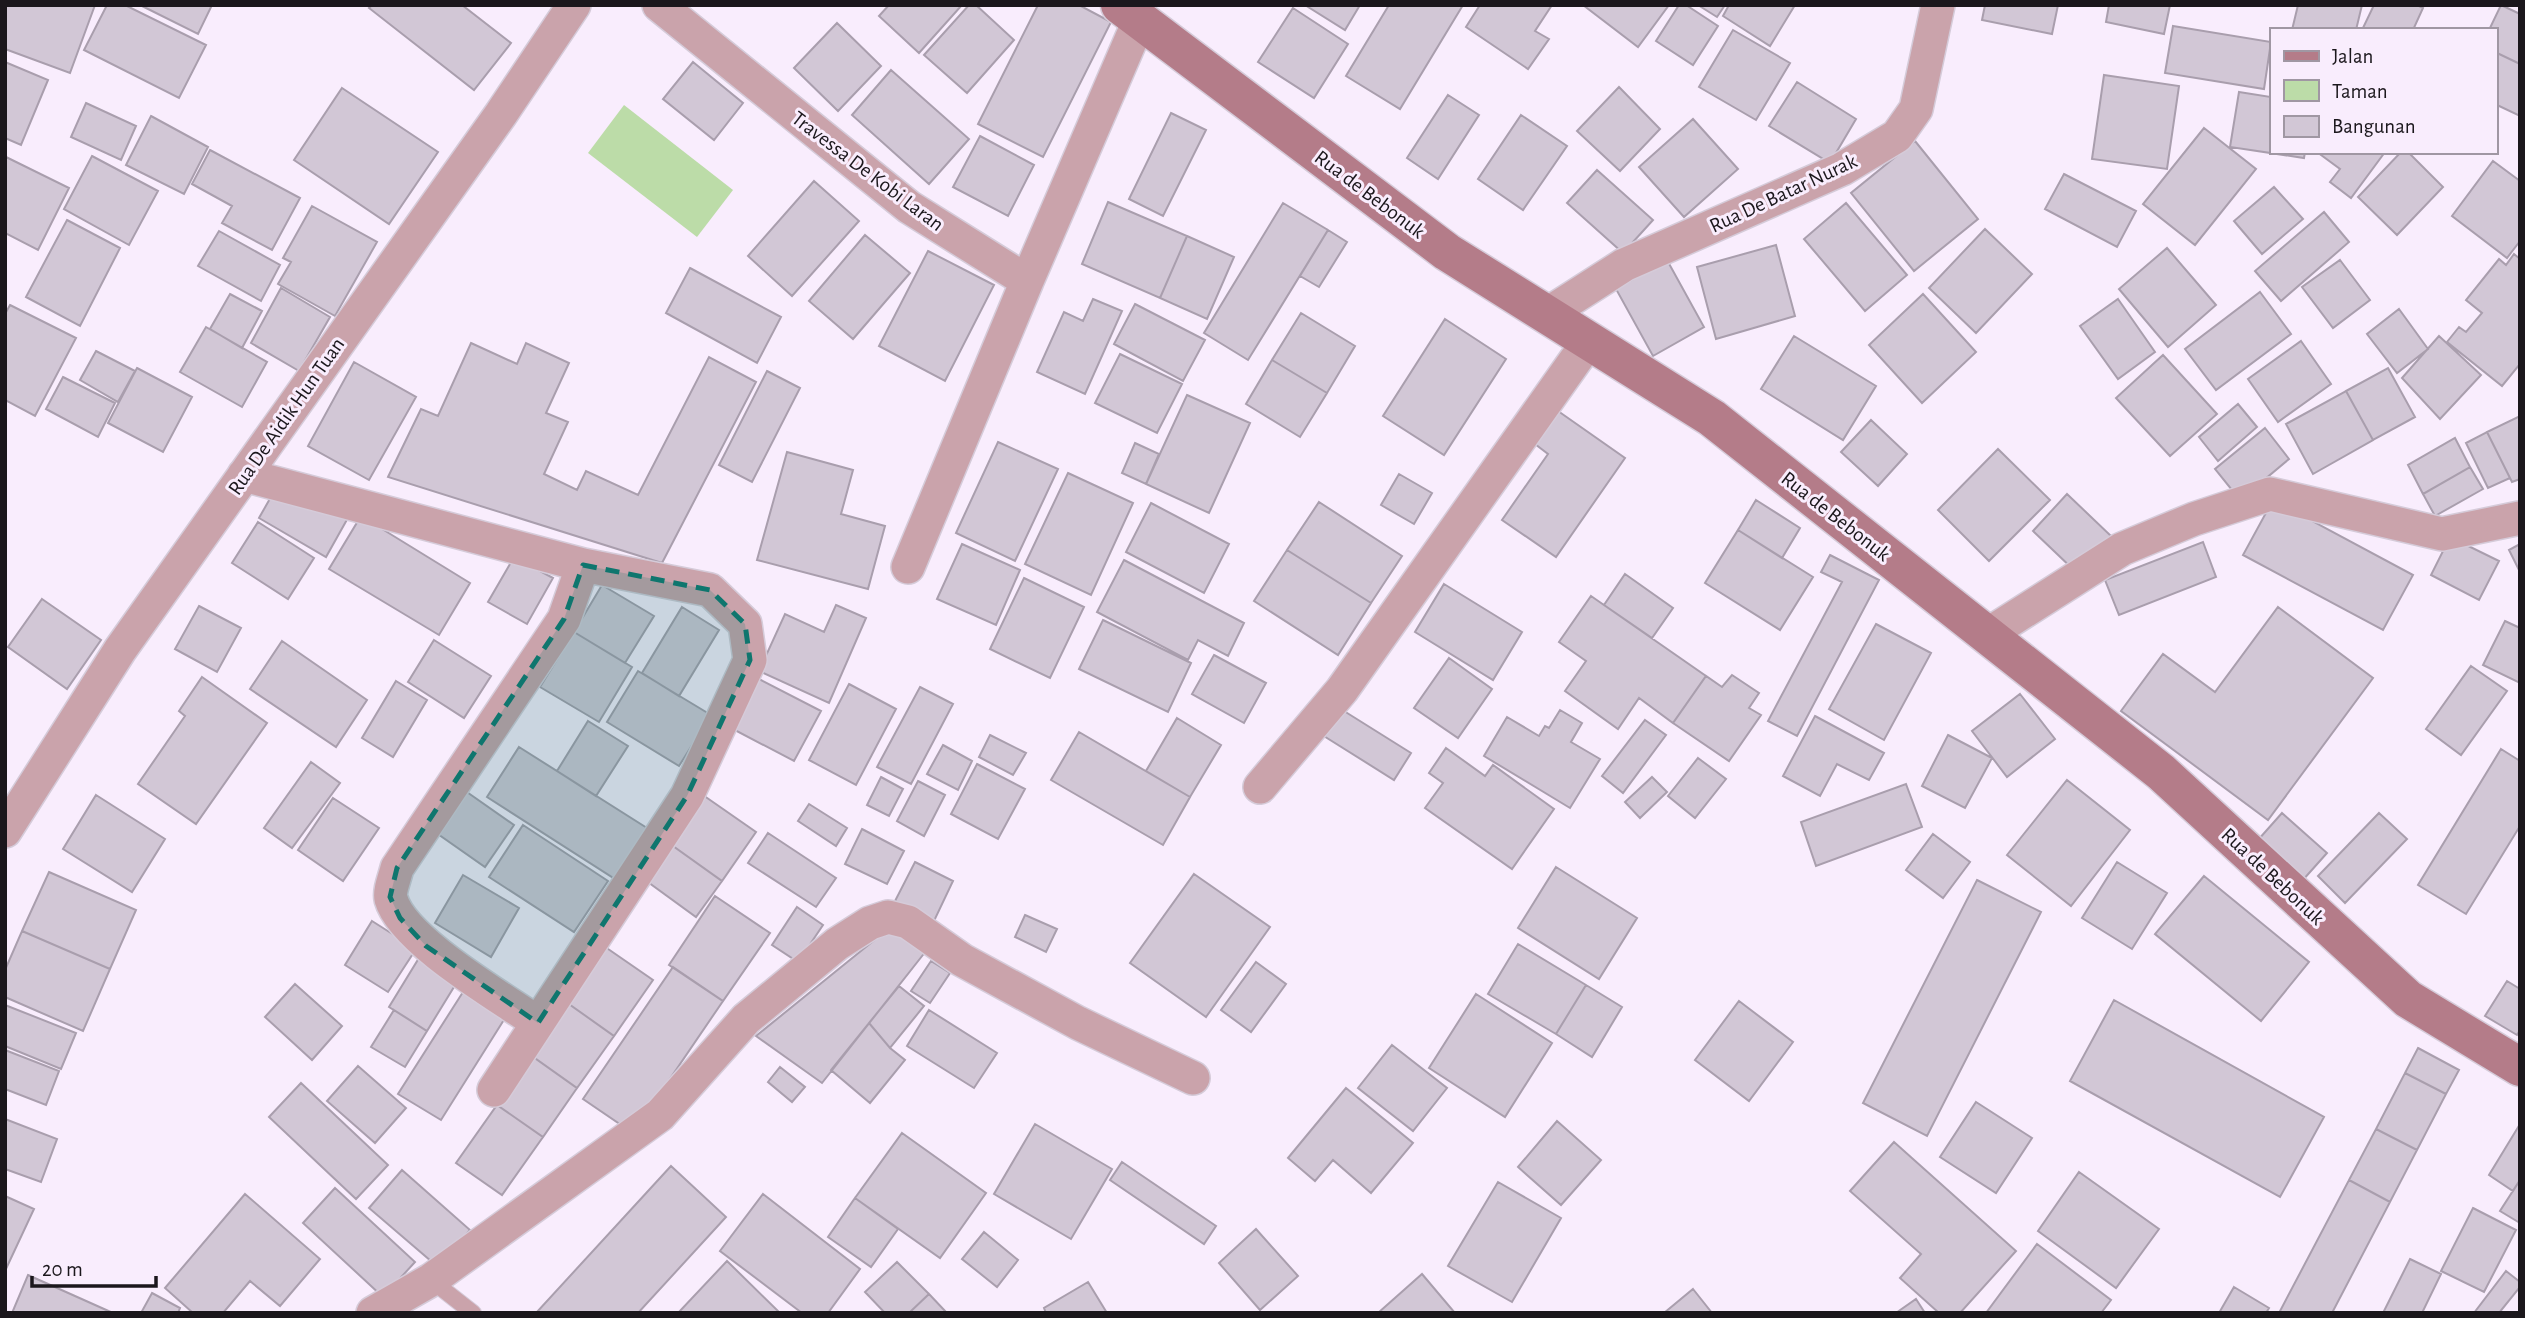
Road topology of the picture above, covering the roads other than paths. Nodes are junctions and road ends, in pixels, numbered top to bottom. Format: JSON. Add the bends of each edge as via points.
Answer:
{"nodes":[{"id":1,"x":574,"y":5,"type":"edge"},
{"id":2,"x":659,"y":5,"type":"edge"},
{"id":3,"x":1938,"y":5,"type":"edge"},
{"id":4,"x":1129,"y":13,"type":"edge"},
{"id":5,"x":1027,"y":281,"type":"junction"},
{"id":6,"x":1546,"y":314,"type":"junction"},
{"id":7,"x":1589,"y":341,"type":"junction"},
{"id":8,"x":244,"y":475,"type":"junction"},
{"id":9,"x":2520,"y":518,"type":"edge"},
{"id":10,"x":583,"y":565,"type":"junction"},
{"id":11,"x":908,"y":567,"type":"dead end"},
{"id":12,"x":1987,"y":635,"type":"junction"},
{"id":13,"x":1260,"y":787,"type":"dead end"},
{"id":14,"x":5,"y":831,"type":"edge"},
{"id":15,"x":538,"y":1023,"type":"junction"},
{"id":16,"x":2520,"y":1067,"type":"edge"},
{"id":17,"x":1193,"y":1078,"type":"dead end"},
{"id":18,"x":494,"y":1090,"type":"dead end"},
{"id":19,"x":431,"y":1280,"type":"junction"},
{"id":20,"x":373,"y":1313,"type":"edge"},
{"id":21,"x":473,"y":1313,"type":"edge"}],
"edges":[{"from":1,"to":8,"type":"street","name":"Rua De Aidik Hun Tuan"},
{"from":2,"to":5,"type":"street","name":"Travessa De Kobi Laran","via":[[909,207]]},
{"from":3,"to":6,"type":"street","name":"Rua De Batar Nurak","via":[[1916,109],[1897,136],[1842,169],[1624,265]]},
{"from":4,"to":5,"type":"street"},
{"from":4,"to":6,"type":"street","name":"Rua de Bebonuk","via":[[1447,252]]},
{"from":5,"to":11,"type":"street"},
{"from":6,"to":7,"type":"street","name":"Rua de Bebonuk"},
{"from":7,"to":12,"type":"street","name":"Rua de Bebonuk","via":[[1712,418]]},
{"from":7,"to":13,"type":"street","via":[[1342,690]]},
{"from":8,"to":10,"type":"street"},
{"from":8,"to":14,"type":"street","name":"Rua De Aidik Hun Tuan","via":[[120,650]]},
{"from":9,"to":12,"type":"street","via":[[2442,534],[2270,494],[2122,549]]},
{"from":10,"to":15,"type":"street","via":[[564,619],[397,868],[390,897],[400,918],[426,946]]},
{"from":10,"to":15,"type":"street","via":[[710,590],[746,624],[750,660],[687,796]]},
{"from":12,"to":16,"type":"street","name":"Rua de Bebonuk","via":[[2161,772],[2407,999]]},
{"from":15,"to":18,"type":"street"},
{"from":17,"to":19,"type":"street","via":[[1078,1023],[962,960],[908,922],[888,917],[837,944],[746,1020],[660,1115]]},
{"from":19,"to":20,"type":"street"},
{"from":19,"to":21,"type":"lane"}]}
